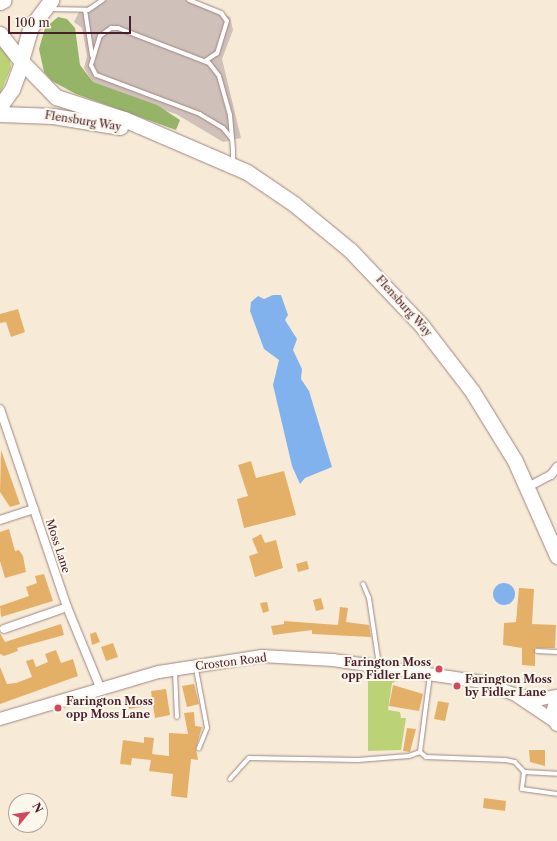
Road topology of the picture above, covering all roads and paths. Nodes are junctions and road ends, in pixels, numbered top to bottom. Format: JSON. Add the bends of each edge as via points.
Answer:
{"nodes":[{"id":1,"x":4,"y":0,"type":"edge"},
{"id":2,"x":103,"y":0,"type":"edge"},
{"id":3,"x":189,"y":0,"type":"edge"},
{"id":4,"x":0,"y":2,"type":"edge"},
{"id":5,"x":46,"y":5,"type":"edge"},
{"id":6,"x":85,"y":10,"type":"junction"},
{"id":7,"x":0,"y":34,"type":"edge"},
{"id":8,"x":92,"y":57,"type":"junction"},
{"id":9,"x":21,"y":61,"type":"junction"},
{"id":10,"x":204,"y":61,"type":"junction"},
{"id":11,"x":0,"y":106,"type":"edge"},
{"id":12,"x":0,"y":114,"type":"edge"},
{"id":13,"x":166,"y":137,"type":"junction"},
{"id":14,"x":232,"y":139,"type":"junction"},
{"id":15,"x":233,"y":164,"type":"junction"},
{"id":16,"x":0,"y":409,"type":"edge"},
{"id":17,"x":557,"y":467,"type":"edge"},
{"id":18,"x":528,"y":488,"type":"junction"},
{"id":19,"x":34,"y":508,"type":"junction"},
{"id":20,"x":0,"y":520,"type":"edge"},
{"id":21,"x":557,"y":556,"type":"edge"},
{"id":22,"x":362,"y":584,"type":"dead end"},
{"id":23,"x":67,"y":607,"type":"junction"},
{"id":24,"x":4,"y":629,"type":"dead end"},
{"id":25,"x":537,"y":651,"type":"dead end"},
{"id":26,"x":557,"y":652,"type":"edge"},
{"id":27,"x":195,"y":666,"type":"junction"},
{"id":28,"x":380,"y":667,"type":"junction"},
{"id":29,"x":174,"y":669,"type":"junction"},
{"id":30,"x":430,"y":675,"type":"junction"},
{"id":31,"x":100,"y":687,"type":"junction"},
{"id":32,"x":514,"y":694,"type":"junction"},
{"id":33,"x":557,"y":697,"type":"edge"},
{"id":34,"x":177,"y":717,"type":"dead end"},
{"id":35,"x":0,"y":719,"type":"edge"},
{"id":36,"x":557,"y":723,"type":"edge"},
{"id":37,"x":199,"y":748,"type":"dead end"},
{"id":38,"x":420,"y":752,"type":"junction"},
{"id":39,"x":524,"y":772,"type":"junction"},
{"id":40,"x":557,"y":774,"type":"edge"},
{"id":41,"x":230,"y":779,"type":"dead end"},
{"id":42,"x":557,"y":794,"type":"edge"}],
"edges":[{"from":1,"to":4,"type":"highway"},
{"from":2,"to":6,"type":"lane"},
{"from":3,"to":10,"type":"lane","via":[[221,13],[227,21],[217,53]]},
{"from":5,"to":6,"type":"lane"},
{"from":5,"to":9,"type":"highway","via":[[28,33]]},
{"from":6,"to":8,"type":"lane"},
{"from":7,"to":9,"type":"highway","name":"Flensburg Way"},
{"from":8,"to":10,"type":"lane","via":[[100,36],[115,28]]},
{"from":8,"to":14,"type":"lane","via":[[93,70],[102,78],[189,109],[223,128]]},
{"from":9,"to":11,"type":"highway","via":[[12,89]]},
{"from":9,"to":13,"type":"highway","name":"Flensburg Way","via":[[56,97]]},
{"from":10,"to":14,"type":"lane","via":[[219,76]]},
{"from":12,"to":13,"type":"highway","name":"Flensburg Way","via":[[68,118]]},
{"from":13,"to":15,"type":"highway","name":"Flensburg Way"},
{"from":14,"to":15,"type":"lane"},
{"from":15,"to":18,"type":"highway","name":"Flensburg Way","via":[[277,192],[329,232],[405,305],[472,391]]},
{"from":16,"to":19,"type":"street","name":"Moss Lane"},
{"from":17,"to":18,"type":"street","via":[[551,475]]},
{"from":18,"to":21,"type":"highway","name":"Flensburg Way"},
{"from":19,"to":20,"type":"street"},
{"from":19,"to":23,"type":"street","name":"Moss Lane"},
{"from":22,"to":28,"type":"lane","via":[[370,598]]},
{"from":23,"to":24,"type":"street"},
{"from":23,"to":31,"type":"street","name":"Moss Lane"},
{"from":25,"to":26,"type":"lane"},
{"from":27,"to":28,"type":"street","name":"Croston Road","via":[[261,656],[333,660]]},
{"from":27,"to":29,"type":"street","name":"Croston Road"},
{"from":27,"to":37,"type":"lane","via":[[208,728]]},
{"from":28,"to":30,"type":"street","name":"Croston Road"},
{"from":29,"to":31,"type":"street","name":"Croston Road"},
{"from":29,"to":34,"type":"lane"},
{"from":30,"to":32,"type":"street","name":"Croston Road","via":[[482,682]]},
{"from":30,"to":38,"type":"lane"},
{"from":31,"to":35,"type":"street","name":"Croston Road"},
{"from":32,"to":33,"type":"street","name":"Croston Road","via":[[541,698]]},
{"from":32,"to":36,"type":"street","name":"Croston Road"},
{"from":33,"to":36,"type":"highway","via":[[553,713]]},
{"from":38,"to":39,"type":"lane","via":[[426,757],[515,762]]},
{"from":38,"to":41,"type":"lane","via":[[409,756],[358,760],[249,758]]},
{"from":39,"to":40,"type":"lane"},
{"from":39,"to":42,"type":"lane","via":[[522,789]]}]}
